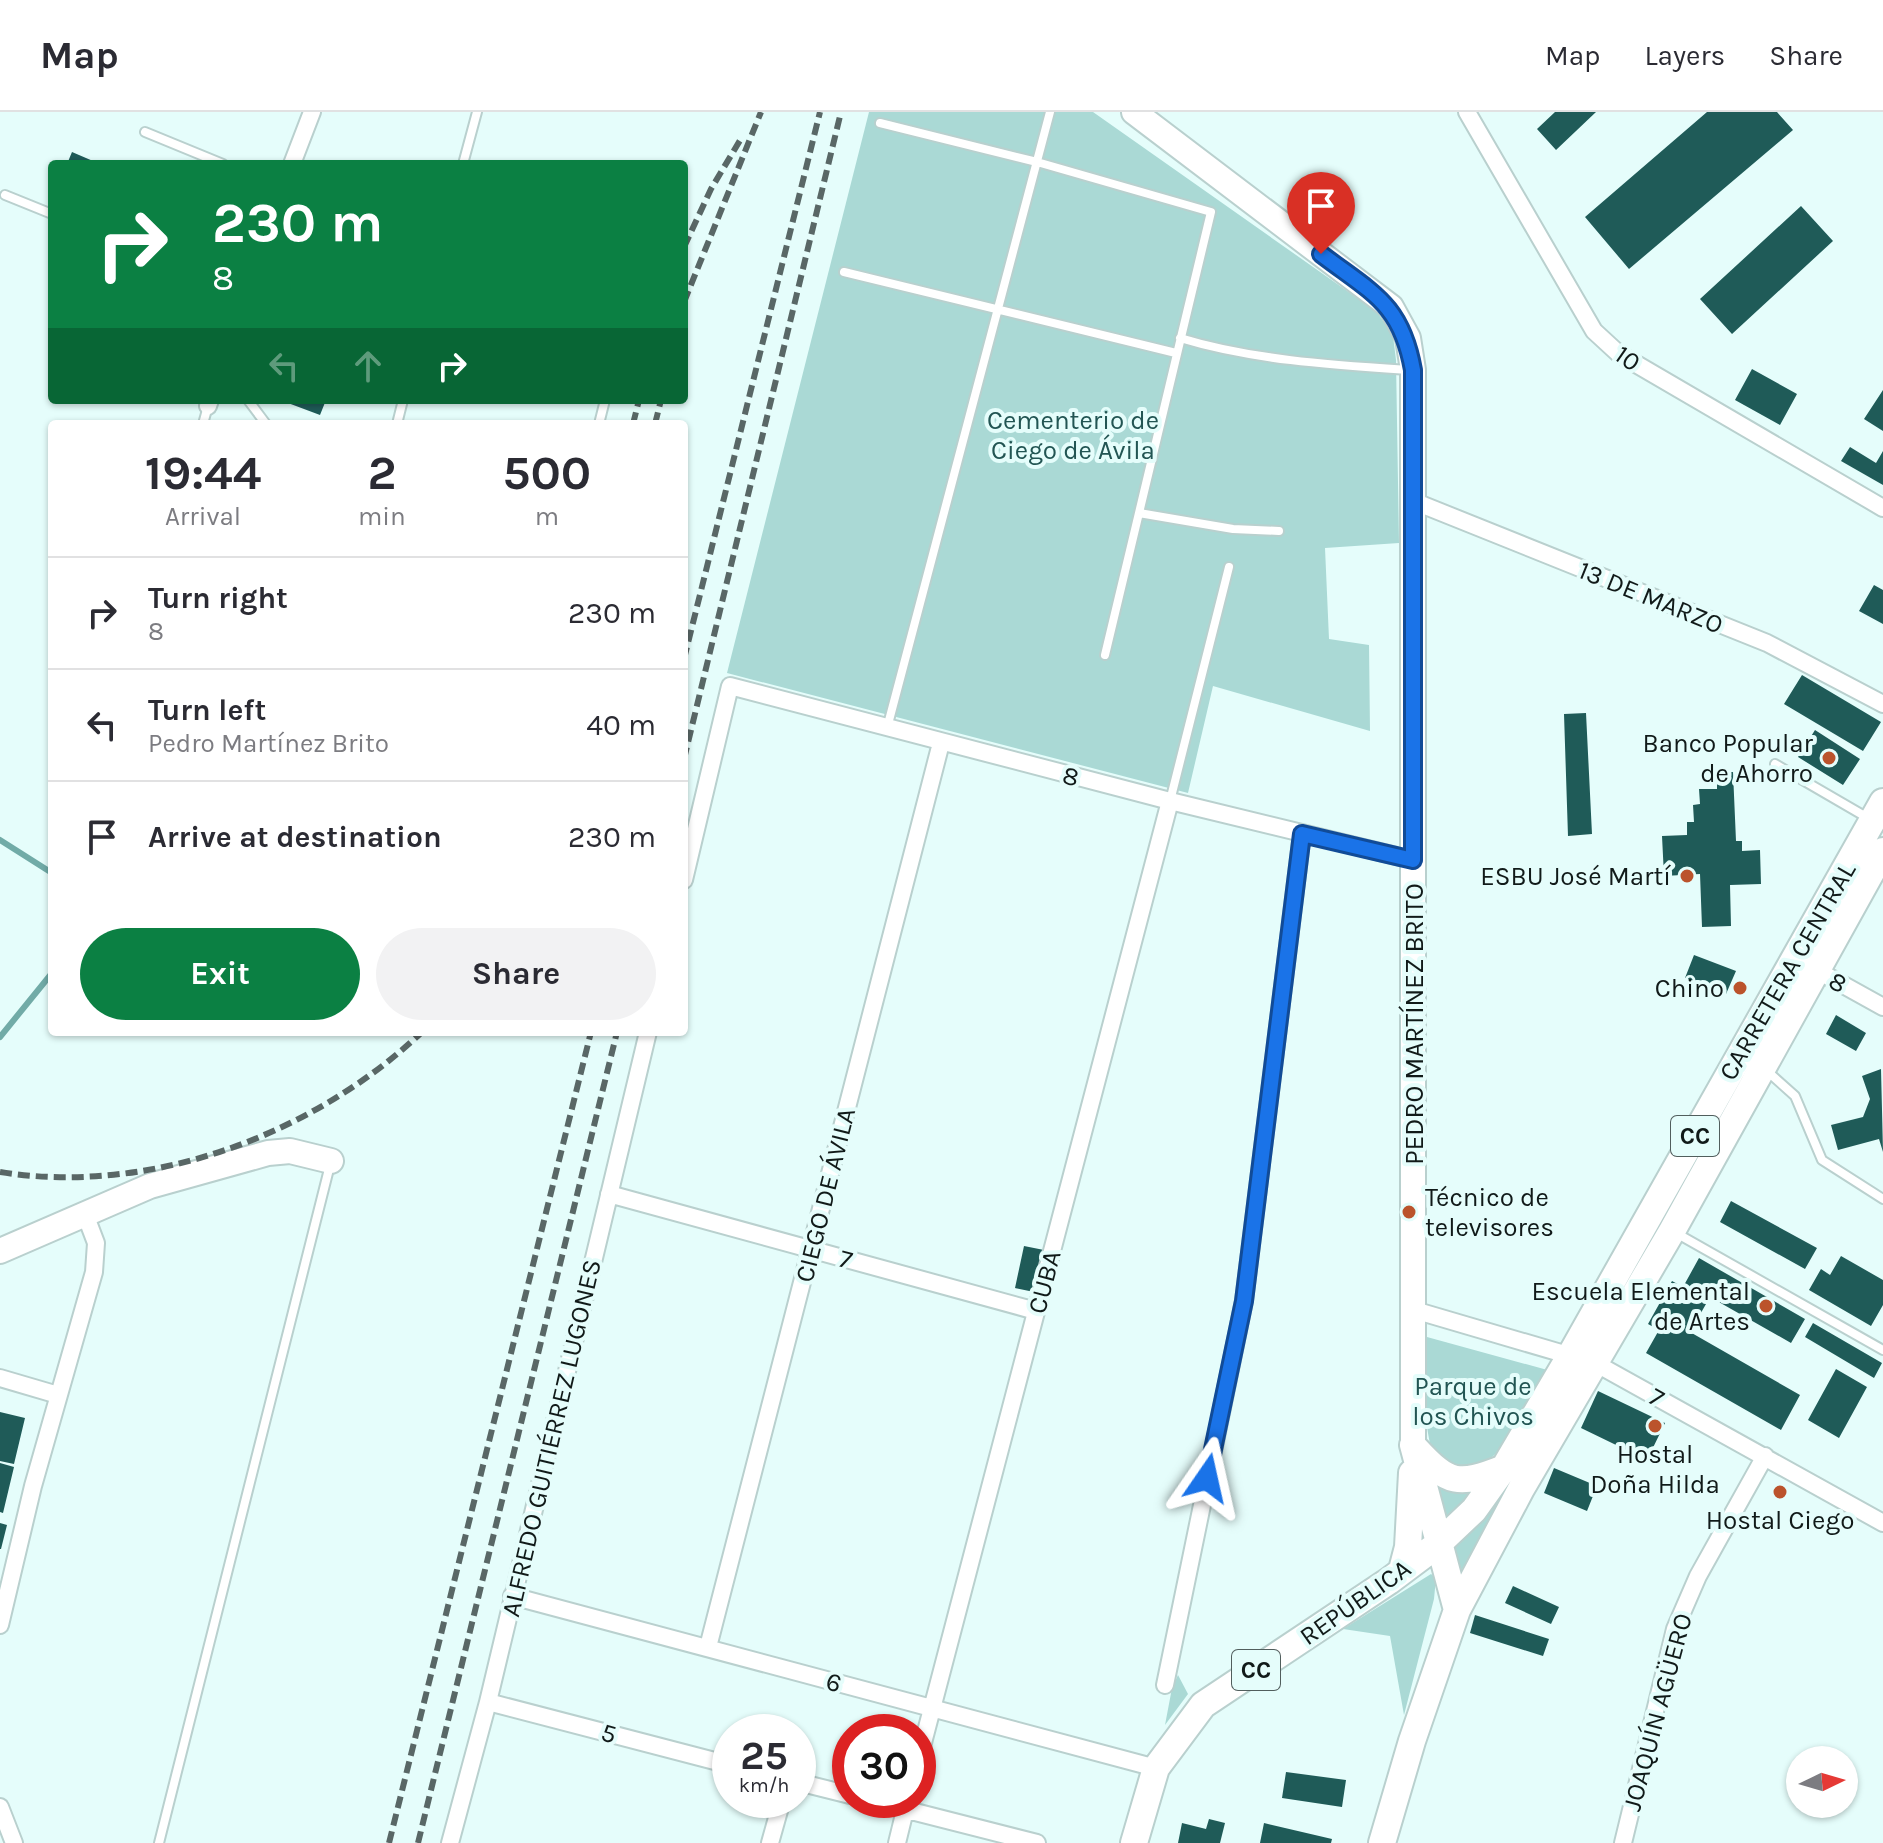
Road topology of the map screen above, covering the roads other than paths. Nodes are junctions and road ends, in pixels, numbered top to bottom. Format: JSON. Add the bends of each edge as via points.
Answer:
{"nodes":[{"id":1,"x":312,"y":112,"type":"edge"},
{"id":2,"x":477,"y":112,"type":"edge"},
{"id":3,"x":1050,"y":112,"type":"edge"},
{"id":4,"x":1134,"y":112,"type":"edge"},
{"id":5,"x":1467,"y":112,"type":"edge"},
{"id":6,"x":880,"y":123,"type":"dead end"},
{"id":7,"x":145,"y":132,"type":"dead end"},
{"id":8,"x":213,"y":160,"type":"edge"},
{"id":9,"x":294,"y":160,"type":"edge"},
{"id":10,"x":464,"y":160,"type":"edge"},
{"id":11,"x":1037,"y":162,"type":"junction"},
{"id":12,"x":5,"y":195,"type":"dead end"},
{"id":13,"x":48,"y":212,"type":"edge"},
{"id":14,"x":844,"y":272,"type":"dead end"},
{"id":15,"x":998,"y":311,"type":"junction"},
{"id":16,"x":1180,"y":338,"type":"junction"},
{"id":17,"x":1176,"y":353,"type":"junction"},
{"id":18,"x":1413,"y":370,"type":"junction"},
{"id":19,"x":1413,"y":501,"type":"junction"},
{"id":20,"x":1883,"y":508,"type":"edge"},
{"id":21,"x":1139,"y":513,"type":"junction"},
{"id":22,"x":1279,"y":531,"type":"dead end"},
{"id":23,"x":1229,"y":567,"type":"dead end"},
{"id":24,"x":1105,"y":655,"type":"dead end"},
{"id":25,"x":1883,"y":704,"type":"edge"},
{"id":26,"x":887,"y":729,"type":"junction"},
{"id":27,"x":941,"y":743,"type":"junction"},
{"id":28,"x":1775,"y":764,"type":"dead end"},
{"id":29,"x":1170,"y":801,"type":"junction"},
{"id":30,"x":1878,"y":812,"type":"edge"},
{"id":31,"x":1302,"y":834,"type":"junction"},
{"id":32,"x":1883,"y":851,"type":"edge"},
{"id":33,"x":1413,"y":860,"type":"junction"},
{"id":34,"x":688,"y":863,"type":"edge"},
{"id":35,"x":1805,"y":963,"type":"junction"},
{"id":36,"x":1883,"y":1007,"type":"edge"},
{"id":37,"x":647,"y":1036,"type":"edge"},
{"id":38,"x":1762,"y":1066,"type":"junction"},
{"id":39,"x":331,"y":1161,"type":"joint"},
{"id":40,"x":609,"y":1194,"type":"junction"},
{"id":41,"x":1883,"y":1199,"type":"edge"},
{"id":42,"x":85,"y":1214,"type":"junction"},
{"id":43,"x":1672,"y":1231,"type":"junction"},
{"id":44,"x":812,"y":1249,"type":"junction"},
{"id":45,"x":0,"y":1251,"type":"edge"},
{"id":46,"x":1414,"y":1310,"type":"junction"},
{"id":47,"x":1036,"y":1311,"type":"junction"},
{"id":48,"x":1883,"y":1350,"type":"edge"},
{"id":49,"x":1582,"y":1360,"type":"junction"},
{"id":50,"x":0,"y":1378,"type":"edge"},
{"id":51,"x":58,"y":1395,"type":"junction"},
{"id":52,"x":1413,"y":1445,"type":"junction"},
{"id":53,"x":1765,"y":1456,"type":"junction"},
{"id":54,"x":1504,"y":1468,"type":"junction"},
{"id":55,"x":1883,"y":1523,"type":"edge"},
{"id":56,"x":1437,"y":1545,"type":"junction"},
{"id":57,"x":1402,"y":1570,"type":"junction"},
{"id":58,"x":512,"y":1596,"type":"junction"},
{"id":59,"x":1457,"y":1610,"type":"junction"},
{"id":60,"x":0,"y":1625,"type":"edge"},
{"id":61,"x":708,"y":1647,"type":"junction"},
{"id":62,"x":1165,"y":1685,"type":"dead end"},
{"id":63,"x":488,"y":1702,"type":"junction"},
{"id":64,"x":932,"y":1709,"type":"junction"},
{"id":65,"x":931,"y":1714,"type":"edge"},
{"id":66,"x":712,"y":1760,"type":"edge"},
{"id":67,"x":1156,"y":1768,"type":"junction"},
{"id":68,"x":0,"y":1807,"type":"edge"},
{"id":69,"x":936,"y":1813,"type":"edge"},
{"id":70,"x":777,"y":1818,"type":"edge"},
{"id":71,"x":904,"y":1818,"type":"edge"},
{"id":72,"x":14,"y":1843,"type":"edge"},
{"id":73,"x":159,"y":1843,"type":"edge"},
{"id":74,"x":450,"y":1843,"type":"edge"},
{"id":75,"x":770,"y":1843,"type":"edge"},
{"id":76,"x":897,"y":1843,"type":"edge"},
{"id":77,"x":1037,"y":1843,"type":"edge"},
{"id":78,"x":1134,"y":1843,"type":"edge"},
{"id":79,"x":1382,"y":1843,"type":"edge"},
{"id":80,"x":1623,"y":1843,"type":"edge"}],
"edges":[{"from":1,"to":9,"type":"street"},
{"from":2,"to":10,"type":"lane"},
{"from":3,"to":11,"type":"lane"},
{"from":4,"to":18,"type":"street","name":"PEDRO MARTÍNEZ BRITO","via":[[1391,307],[1408,338]]},
{"from":5,"to":20,"type":"street","name":"10","via":[[1594,331],[1619,354]]},
{"from":6,"to":11,"type":"lane"},
{"from":7,"to":8,"type":"lane"},
{"from":11,"to":15,"type":"lane"},
{"from":11,"to":16,"type":"lane","via":[[1211,212]]},
{"from":12,"to":13,"type":"lane"},
{"from":14,"to":15,"type":"lane"},
{"from":15,"to":17,"type":"lane"},
{"from":15,"to":26,"type":"lane"},
{"from":16,"to":17,"type":"lane"},
{"from":16,"to":18,"type":"lane","via":[[1348,366]]},
{"from":17,"to":21,"type":"lane"},
{"from":18,"to":19,"type":"street","name":"PEDRO MARTÍNEZ BRITO"},
{"from":19,"to":25,"type":"street","name":"13 DE MARZO","via":[[1767,643]]},
{"from":19,"to":33,"type":"street","name":"PEDRO MARTÍNEZ BRITO"},
{"from":21,"to":22,"type":"lane"},
{"from":21,"to":24,"type":"lane"},
{"from":23,"to":29,"type":"lane"},
{"from":26,"to":27,"type":"street","name":"8"},
{"from":26,"to":34,"type":"street","name":"8","via":[[730,686]]},
{"from":27,"to":29,"type":"street","name":"8"},
{"from":27,"to":44,"type":"street","name":"CIEGO DE ÁVILA"},
{"from":28,"to":30,"type":"lane"},
{"from":29,"to":31,"type":"street","name":"8"},
{"from":29,"to":47,"type":"street","name":"CUBA"},
{"from":30,"to":35,"type":"main road","name":"CARRETERA CENTRAL","number":"CC"},
{"from":31,"to":33,"type":"street","name":"8"},
{"from":31,"to":62,"type":"street","via":[[1244,1301]]},
{"from":32,"to":35,"type":"main road","name":"CARRETERA CENTRAL","number":"CC"},
{"from":33,"to":46,"type":"street","name":"PEDRO MARTÍNEZ BRITO"},
{"from":35,"to":36,"type":"street","name":"8"},
{"from":35,"to":38,"type":"main road","name":"CARRETERA CENTRAL","number":"CC"},
{"from":35,"to":49,"type":"main road","name":"CARRETERA CENTRAL","number":"CC"},
{"from":37,"to":40,"type":"street","name":"ALFREDO GUITIÉRREZ LUGONES"},
{"from":38,"to":41,"type":"lane","via":[[1795,1096],[1822,1160]]},
{"from":38,"to":43,"type":"main road","name":"CARRETERA CENTRAL","number":"CC"},
{"from":39,"to":42,"type":"street","via":[[290,1151],[268,1153],[150,1186]]},
{"from":39,"to":73,"type":"lane"},
{"from":40,"to":44,"type":"street","name":"7"},
{"from":40,"to":58,"type":"street","name":"ALFREDO GUITIÉRREZ LUGONES"},
{"from":42,"to":45,"type":"street"},
{"from":42,"to":51,"type":"street","via":[[96,1243],[94,1272]]},
{"from":43,"to":48,"type":"lane"},
{"from":43,"to":49,"type":"main road","name":"CARRETERA CENTRAL","number":"CC"},
{"from":44,"to":47,"type":"street","name":"7"},
{"from":44,"to":61,"type":"street","name":"CIEGO DE ÁVILA"},
{"from":46,"to":49,"type":"street","name":"7"},
{"from":46,"to":52,"type":"street","name":"PEDRO MARTÍNEZ BRITO"},
{"from":47,"to":64,"type":"street","name":"CUBA"},
{"from":49,"to":53,"type":"street","name":"7"},
{"from":49,"to":54,"type":"main road","name":"CARRETERA CENTRAL","number":"CC"},
{"from":49,"to":59,"type":"main road","name":"CARRETERA CENTRAL","number":"CC"},
{"from":50,"to":51,"type":"street"},
{"from":51,"to":60,"type":"street"},
{"from":52,"to":54,"type":"main road","via":[[1438,1473],[1469,1482]]},
{"from":52,"to":56,"type":"main road"},
{"from":52,"to":57,"type":"main road"},
{"from":53,"to":55,"type":"street","name":"7"},
{"from":53,"to":80,"type":"street","name":"JOAQUÍN AGÜERO","via":[[1698,1576],[1675,1629]]},
{"from":54,"to":56,"type":"main road","name":"CARRETERA CENTRAL","number":"CC","via":[[1474,1510]]},
{"from":56,"to":57,"type":"main road","name":"REPÚBLICA","number":"CC"},
{"from":56,"to":59,"type":"main road"},
{"from":57,"to":67,"type":"main road","name":"REPÚBLICA","number":"CC","via":[[1203,1705]]},
{"from":58,"to":61,"type":"street","name":"6"},
{"from":58,"to":63,"type":"street","name":"ALFREDO GUITIÉRREZ LUGONES"},
{"from":59,"to":79,"type":"main road","number":"CC"},
{"from":61,"to":64,"type":"street","name":"6"},
{"from":63,"to":66,"type":"street","name":"5"},
{"from":63,"to":74,"type":"street","name":"ALFREDO GUITIÉRREZ LUGONES"},
{"from":64,"to":65,"type":"street","name":"CUBA"},
{"from":64,"to":67,"type":"street","name":"6"},
{"from":67,"to":78,"type":"main road","name":"REPÚBLICA","number":"CC"},
{"from":68,"to":72,"type":"street"},
{"from":69,"to":77,"type":"street"},
{"from":70,"to":75,"type":"street"},
{"from":71,"to":76,"type":"street"}]}
